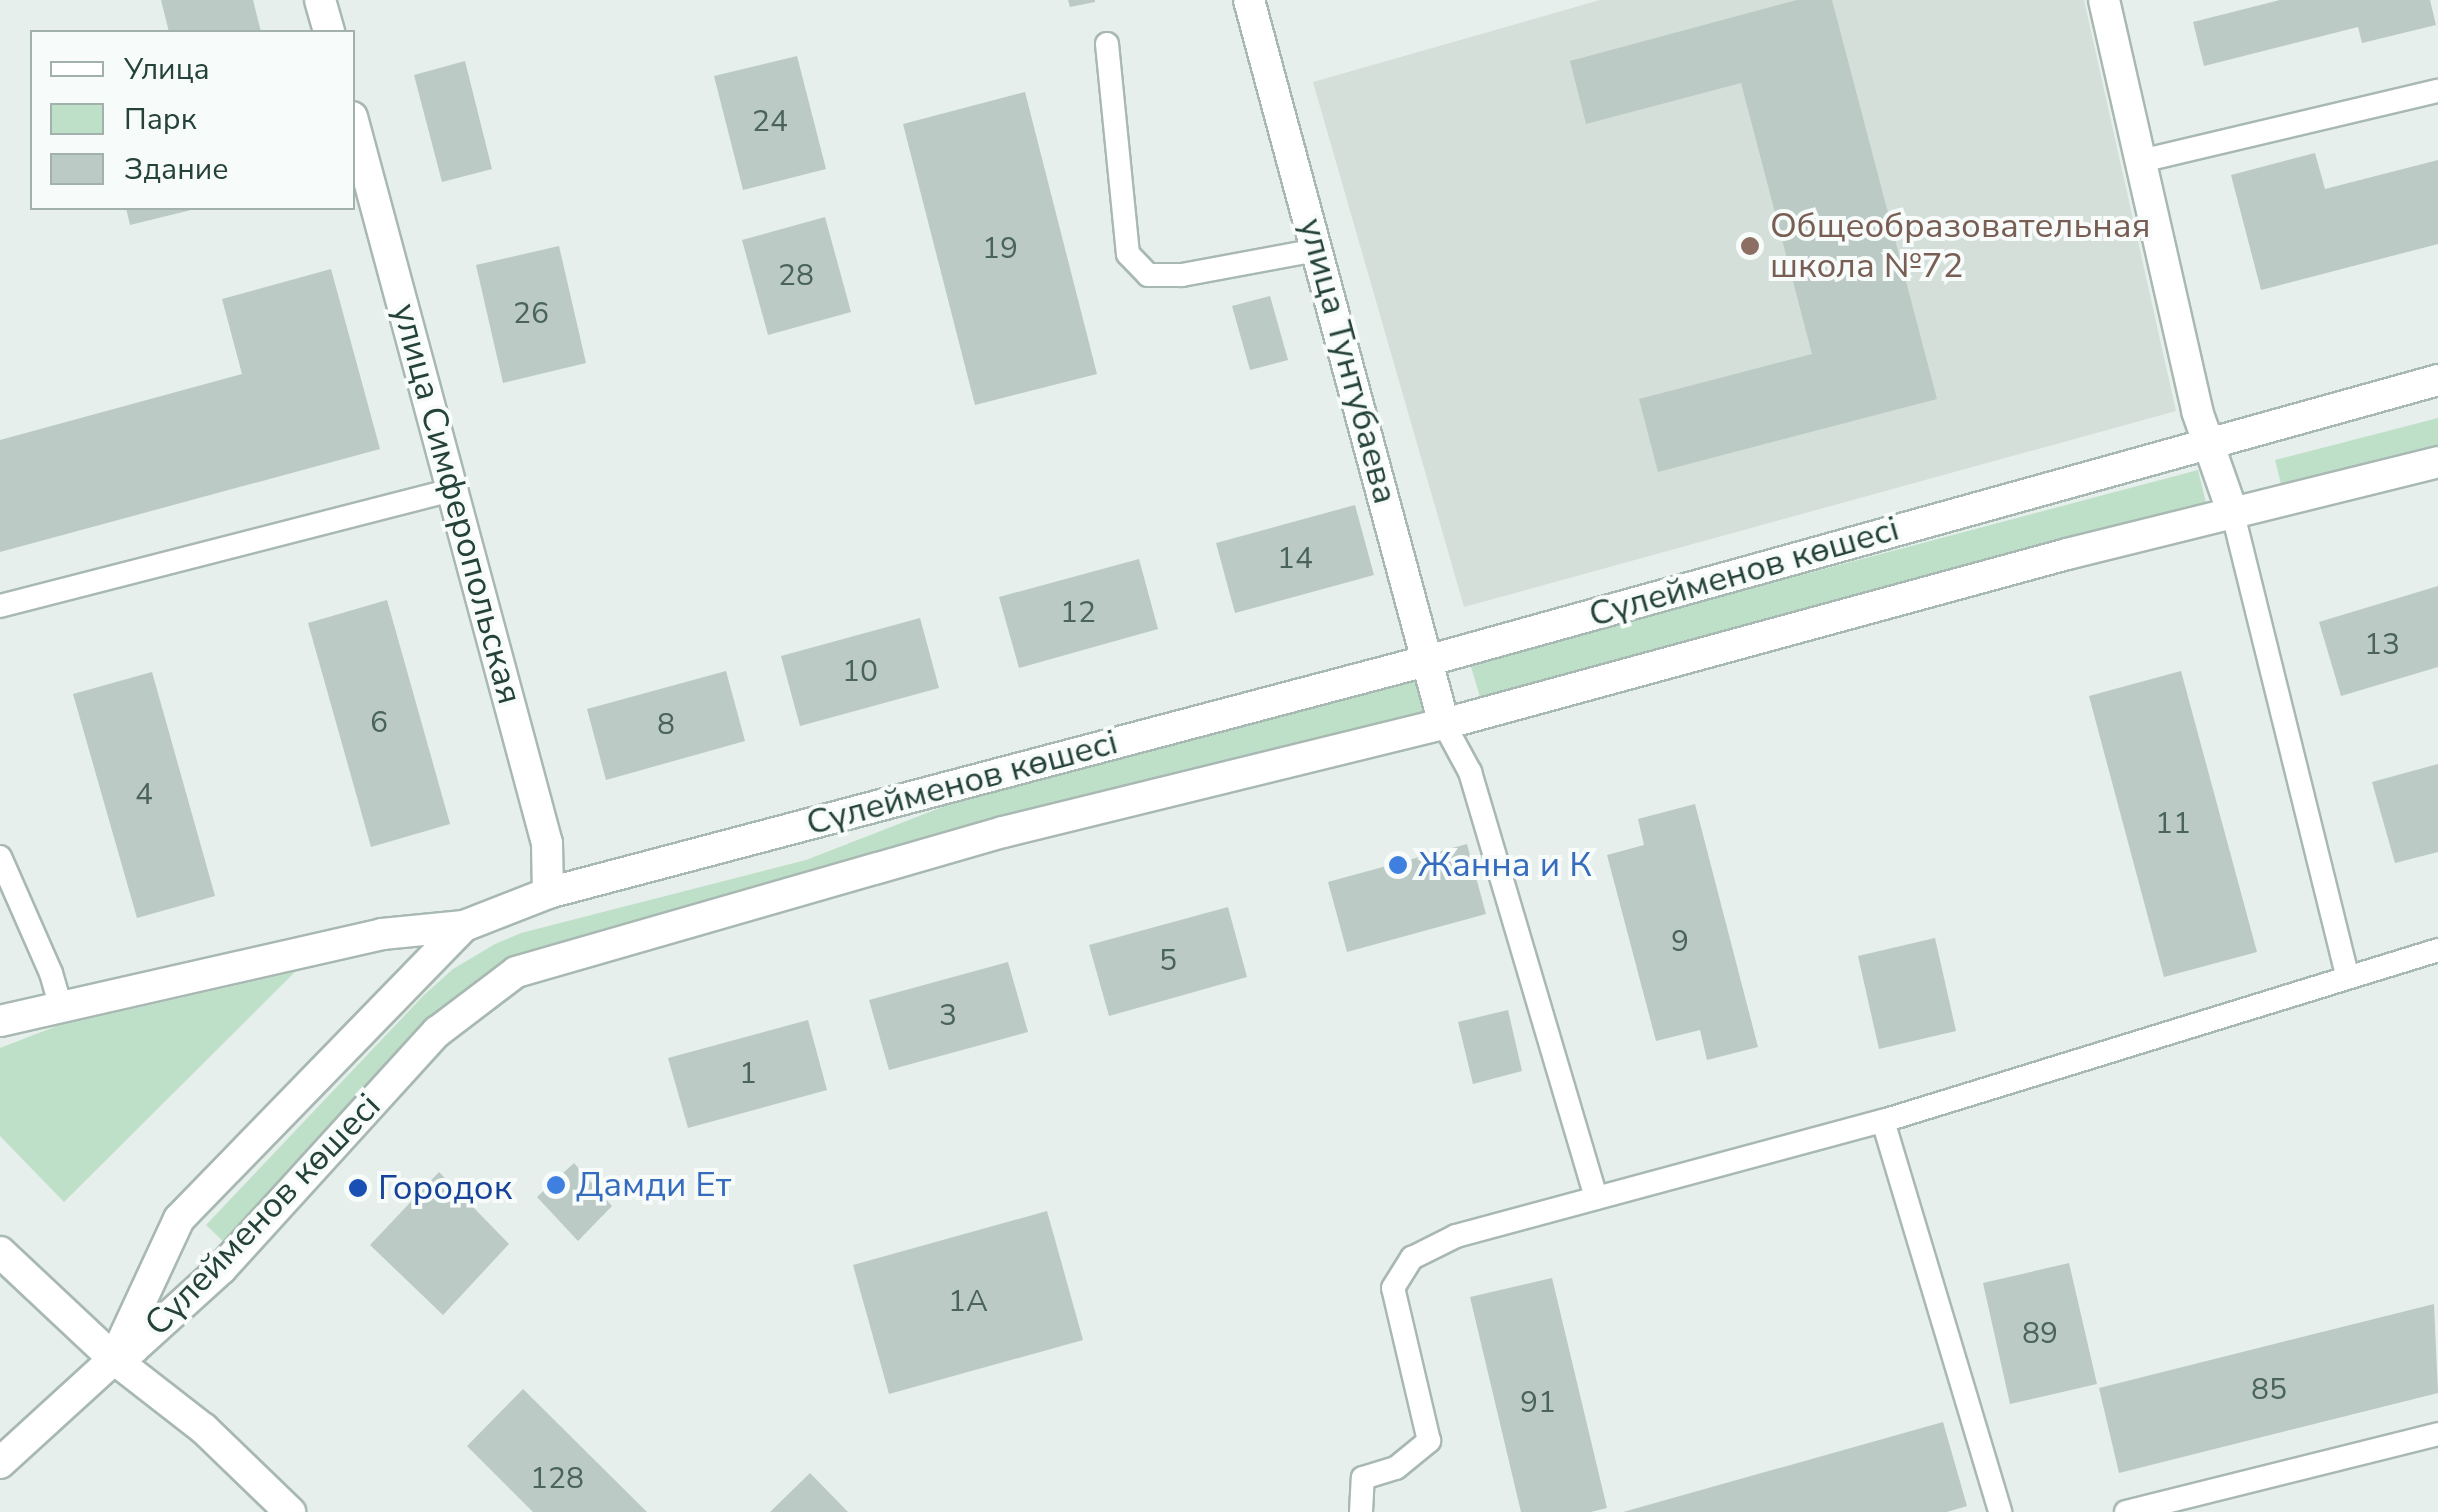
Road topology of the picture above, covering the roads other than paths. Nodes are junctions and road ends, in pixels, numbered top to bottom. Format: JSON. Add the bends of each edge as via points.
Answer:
{"nodes":[{"id":1,"x":320,"y":0,"type":"edge"},
{"id":2,"x":1249,"y":0,"type":"edge"},
{"id":3,"x":2104,"y":0,"type":"edge"},
{"id":4,"x":328,"y":30,"type":"edge"},
{"id":5,"x":1107,"y":44,"type":"dead end"},
{"id":6,"x":2438,"y":92,"type":"edge"},
{"id":7,"x":355,"y":127,"type":"edge"},
{"id":8,"x":2141,"y":160,"type":"junction"},
{"id":9,"x":1317,"y":250,"type":"junction"},
{"id":10,"x":2438,"y":380,"type":"edge"},
{"id":11,"x":2210,"y":443,"type":"junction"},
{"id":12,"x":2438,"y":462,"type":"edge"},
{"id":13,"x":456,"y":489,"type":"junction"},
{"id":14,"x":2233,"y":514,"type":"junction"},
{"id":15,"x":0,"y":606,"type":"edge"},
{"id":16,"x":1430,"y":660,"type":"junction"},
{"id":17,"x":1444,"y":724,"type":"junction"},
{"id":18,"x":0,"y":857,"type":"edge"},
{"id":19,"x":548,"y":893,"type":"junction"},
{"id":20,"x":464,"y":926,"type":"junction"},
{"id":21,"x":2438,"y":950,"type":"edge"},
{"id":22,"x":2347,"y":975,"type":"junction"},
{"id":23,"x":61,"y":1008,"type":"junction"},
{"id":24,"x":0,"y":1021,"type":"edge"},
{"id":25,"x":1884,"y":1122,"type":"junction"},
{"id":26,"x":1596,"y":1198,"type":"junction"},
{"id":27,"x":0,"y":1252,"type":"edge"},
{"id":28,"x":114,"y":1358,"type":"junction"},
{"id":29,"x":2438,"y":1434,"type":"edge"},
{"id":30,"x":0,"y":1462,"type":"edge"},
{"id":31,"x":290,"y":1512,"type":"edge"},
{"id":32,"x":1361,"y":1512,"type":"edge"},
{"id":33,"x":2000,"y":1512,"type":"edge"},
{"id":34,"x":2126,"y":1512,"type":"edge"}],
"edges":[{"from":1,"to":4,"type":"street"},
{"from":2,"to":9,"type":"street","name":"улица Тунтубаева"},
{"from":3,"to":8,"type":"street"},
{"from":5,"to":9,"type":"lane","via":[[1128,254],[1148,275]]},
{"from":6,"to":8,"type":"lane"},
{"from":7,"to":13,"type":"street","name":"улица Симферопольская"},
{"from":8,"to":11,"type":"street","via":[[2197,411]]},
{"from":9,"to":16,"type":"street","name":"улица Тунтубаева"},
{"from":10,"to":11,"type":"street","name":"Сүлейменов көшесі"},
{"from":11,"to":14,"type":"street"},
{"from":11,"to":16,"type":"street","name":"Сүлейменов көшесі"},
{"from":12,"to":14,"type":"street","name":"Сүлейменов көшесі"},
{"from":13,"to":15,"type":"lane"},
{"from":13,"to":19,"type":"street","name":"улица Симферопольская","via":[[547,843]]},
{"from":14,"to":17,"type":"street","name":"Сүлейменов көшесі"},
{"from":14,"to":22,"type":"lane"},
{"from":16,"to":17,"type":"street","name":"улица Тунтубаева"},
{"from":16,"to":19,"type":"street","name":"Сүлейменов көшесі"},
{"from":17,"to":26,"type":"lane","via":[[1470,772]]},
{"from":17,"to":28,"type":"street","name":"Сүлейменов көшесі","via":[[1003,832],[516,972],[437,1032],[221,1269],[134,1348]]},
{"from":18,"to":23,"type":"lane"},
{"from":19,"to":20,"type":"street","name":"Сүлейменов көшесі"},
{"from":20,"to":23,"type":"street","via":[[382,934]]},
{"from":20,"to":28,"type":"street","name":"Сүлейменов көшесі","via":[[179,1219]]},
{"from":21,"to":22,"type":"lane"},
{"from":22,"to":25,"type":"lane"},
{"from":23,"to":24,"type":"street"},
{"from":25,"to":26,"type":"lane"},
{"from":25,"to":33,"type":"lane"},
{"from":26,"to":32,"type":"lane","via":[[1456,1236],[1412,1258],[1393,1288],[1429,1441],[1396,1468],[1363,1478]]},
{"from":27,"to":28,"type":"street"},
{"from":28,"to":30,"type":"street"},
{"from":28,"to":31,"type":"street","via":[[204,1429]]},
{"from":29,"to":34,"type":"lane"}]}
